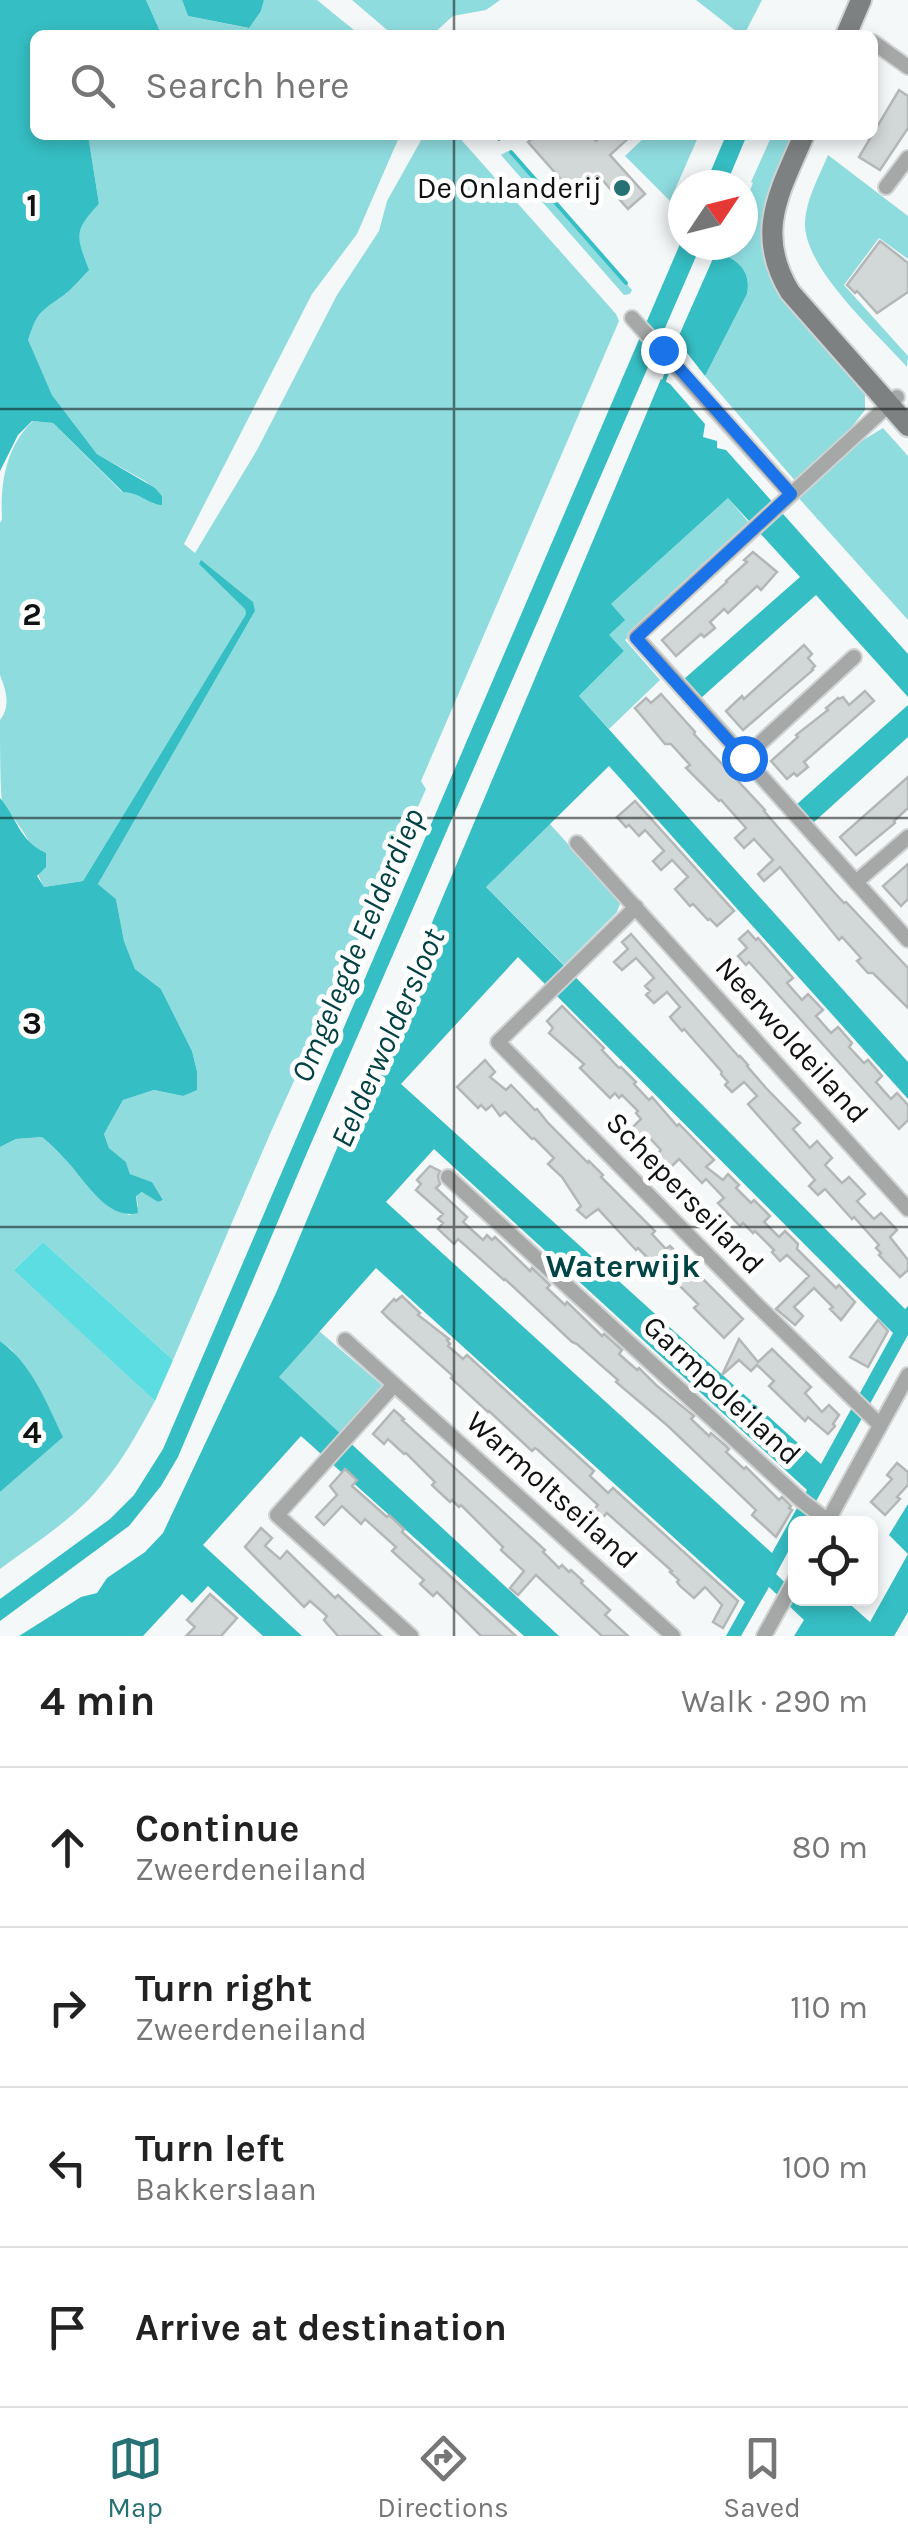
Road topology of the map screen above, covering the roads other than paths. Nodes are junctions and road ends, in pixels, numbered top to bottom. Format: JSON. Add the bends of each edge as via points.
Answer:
{"nodes":[{"id":1,"x":861,"y":0,"type":"edge"},
{"id":2,"x":874,"y":0,"type":"edge"},
{"id":3,"x":856,"y":30,"type":"edge"},
{"id":4,"x":857,"y":30,"type":"edge"},
{"id":5,"x":878,"y":46,"type":"edge"},
{"id":6,"x":908,"y":67,"type":"edge"},
{"id":7,"x":802,"y":140,"type":"edge"},
{"id":8,"x":813,"y":140,"type":"edge"},
{"id":9,"x":908,"y":158,"type":"edge"},
{"id":10,"x":886,"y":187,"type":"dead end"},
{"id":11,"x":637,"y":322,"type":"dead end"},
{"id":12,"x":898,"y":404,"type":"edge"},
{"id":13,"x":908,"y":426,"type":"edge"},
{"id":14,"x":786,"y":499,"type":"junction"},
{"id":15,"x":854,"y":656,"type":"dead end"},
{"id":16,"x":744,"y":758,"type":"junction"},
{"id":17,"x":908,"y":837,"type":"edge"},
{"id":18,"x":577,"y":843,"type":"dead end"},
{"id":19,"x":856,"y":882,"type":"junction"},
{"id":20,"x":636,"y":907,"type":"junction"},
{"id":21,"x":908,"y":940,"type":"edge"},
{"id":22,"x":448,"y":1176,"type":"dead end"},
{"id":23,"x":908,"y":1209,"type":"edge"},
{"id":24,"x":345,"y":1340,"type":"dead end"},
{"id":25,"x":908,"y":1375,"type":"edge"},
{"id":26,"x":394,"y":1384,"type":"junction"},
{"id":27,"x":875,"y":1420,"type":"junction"},
{"id":28,"x":819,"y":1516,"type":"edge"},
{"id":29,"x":829,"y":1516,"type":"edge"},
{"id":30,"x":788,"y":1591,"type":"edge"},
{"id":31,"x":411,"y":1636,"type":"edge"},
{"id":32,"x":673,"y":1636,"type":"edge"},
{"id":33,"x":764,"y":1636,"type":"edge"}],
"edges":[{"from":1,"to":3,"type":"main road"},
{"from":2,"to":4,"type":"main road"},
{"from":5,"to":6,"type":"street"},
{"from":7,"to":12,"type":"main road","via":[[774,210],[778,269],[790,292]]},
{"from":8,"to":12,"type":"main road","via":[[786,207],[786,257],[801,287]]},
{"from":9,"to":10,"type":"street"},
{"from":11,"to":14,"type":"street"},
{"from":12,"to":13,"type":"main road"},
{"from":12,"to":14,"type":"street"},
{"from":14,"to":16,"type":"street","via":[[636,638]]},
{"from":15,"to":16,"type":"street"},
{"from":16,"to":19,"type":"street"},
{"from":17,"to":19,"type":"street"},
{"from":18,"to":20,"type":"street","name":"Neerwoldeiland"},
{"from":19,"to":21,"type":"street"},
{"from":20,"to":23,"type":"street","name":"Neerwoldeiland"},
{"from":20,"to":27,"type":"street","name":"Scheperseiland","via":[[498,1042]]},
{"from":22,"to":28,"type":"street","name":"Garmpoleiland"},
{"from":24,"to":26,"type":"street","name":"Warmoltseiland"},
{"from":25,"to":27,"type":"street"},
{"from":26,"to":31,"type":"street","via":[[277,1514]]},
{"from":26,"to":32,"type":"street","name":"Warmoltseiland"},
{"from":27,"to":29,"type":"street"},
{"from":30,"to":33,"type":"street"}]}
